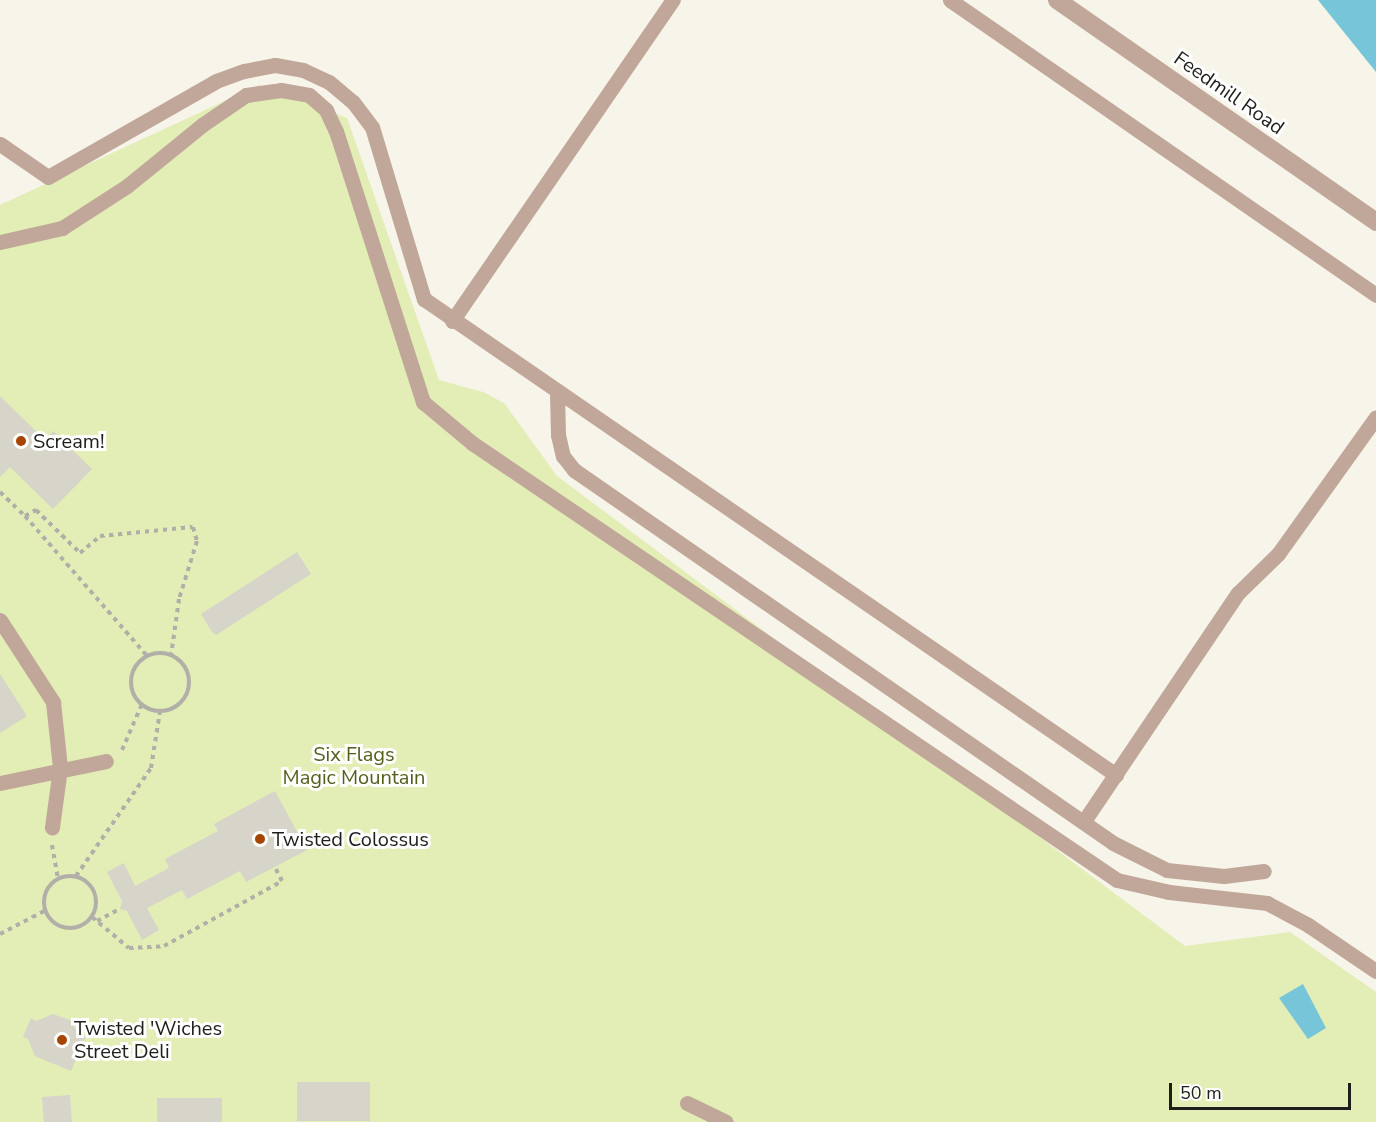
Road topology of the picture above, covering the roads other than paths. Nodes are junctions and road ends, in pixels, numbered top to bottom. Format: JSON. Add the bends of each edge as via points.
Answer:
{"nodes":[{"id":1,"x":673,"y":0,"type":"edge"},
{"id":2,"x":950,"y":0,"type":"edge"},
{"id":3,"x":1057,"y":0,"type":"edge"},
{"id":4,"x":0,"y":144,"type":"edge"},
{"id":5,"x":1376,"y":222,"type":"edge"},
{"id":6,"x":0,"y":242,"type":"edge"},
{"id":7,"x":1376,"y":295,"type":"edge"},
{"id":8,"x":452,"y":321,"type":"junction"},
{"id":9,"x":557,"y":393,"type":"junction"},
{"id":10,"x":1376,"y":417,"type":"edge"},
{"id":11,"x":0,"y":620,"type":"edge"},
{"id":12,"x":106,"y":761,"type":"road end"},
{"id":13,"x":60,"y":768,"type":"junction"},
{"id":14,"x":1116,"y":775,"type":"junction"},
{"id":15,"x":0,"y":783,"type":"edge"},
{"id":16,"x":1084,"y":821,"type":"junction"},
{"id":17,"x":52,"y":827,"type":"road end"},
{"id":18,"x":1263,"y":871,"type":"dead end"},
{"id":19,"x":1376,"y":971,"type":"edge"},
{"id":20,"x":687,"y":1103,"type":"dead end"},
{"id":21,"x":726,"y":1122,"type":"edge"}],
"edges":[{"from":1,"to":8,"type":"lane"},
{"from":2,"to":7,"type":"lane"},
{"from":3,"to":5,"type":"street","name":"Feedmill Road"},
{"from":4,"to":8,"type":"lane","via":[[48,177],[216,81],[275,65],[303,70],[329,82],[353,102],[372,127],[424,299]]},
{"from":6,"to":19,"type":"lane","via":[[62,228],[127,186],[246,95],[281,90],[309,95],[326,110],[336,131],[423,402],[472,443],[1117,880],[1169,892],[1266,903],[1308,925]]},
{"from":8,"to":9,"type":"lane"},
{"from":9,"to":14,"type":"lane"},
{"from":9,"to":16,"type":"lane","via":[[558,435],[563,456],[574,470]]},
{"from":10,"to":14,"type":"lane","via":[[1278,554],[1238,593]]},
{"from":11,"to":13,"type":"lane","via":[[53,702]]},
{"from":12,"to":13,"type":"lane"},
{"from":13,"to":15,"type":"lane"},
{"from":13,"to":17,"type":"lane"},
{"from":14,"to":16,"type":"lane"},
{"from":16,"to":18,"type":"lane","via":[[1145,862],[1167,870],[1224,876],[1251,876]]},
{"from":20,"to":21,"type":"lane"}]}
